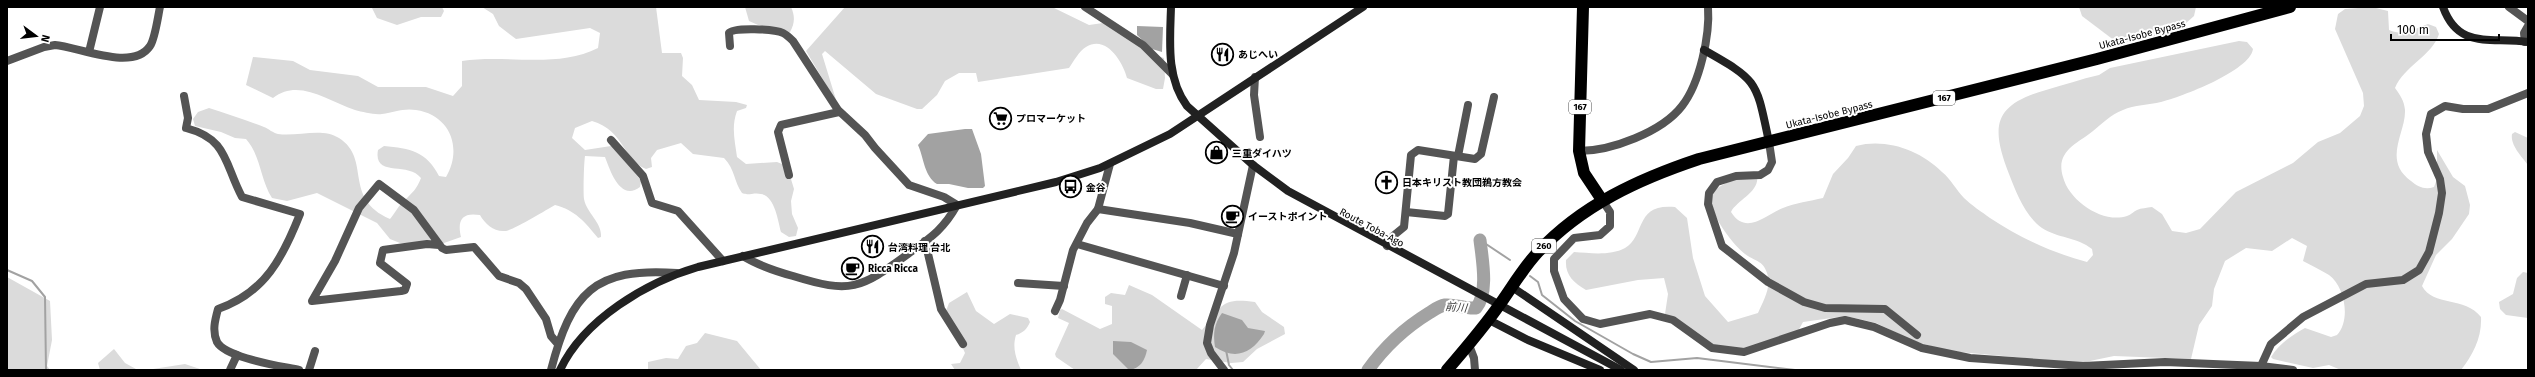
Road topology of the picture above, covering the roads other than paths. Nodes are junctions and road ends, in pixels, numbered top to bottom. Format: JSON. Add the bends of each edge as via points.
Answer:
{"nodes":[{"id":1,"x":100,"y":7,"type":"edge"},
{"id":2,"x":160,"y":7,"type":"edge"},
{"id":3,"x":1086,"y":7,"type":"edge"},
{"id":4,"x":1171,"y":7,"type":"edge"},
{"id":5,"x":1363,"y":7,"type":"edge"},
{"id":6,"x":1583,"y":7,"type":"edge"},
{"id":7,"x":1708,"y":7,"type":"edge"},
{"id":8,"x":2290,"y":7,"type":"edge"},
{"id":9,"x":2443,"y":7,"type":"edge"},
{"id":10,"x":2509,"y":7,"type":"edge"},
{"id":11,"x":2528,"y":21,"type":"edge"},
{"id":12,"x":2528,"y":26,"type":"edge"},
{"id":13,"x":2527,"y":42,"type":"edge"},
{"id":14,"x":730,"y":46,"type":"dead end"},
{"id":15,"x":1704,"y":50,"type":"junction"},
{"id":16,"x":89,"y":52,"type":"junction"},
{"id":17,"x":7,"y":61,"type":"edge"},
{"id":18,"x":1173,"y":75,"type":"junction"},
{"id":19,"x":1255,"y":77,"type":"junction"},
{"id":20,"x":2528,"y":93,"type":"edge"},
{"id":21,"x":184,"y":96,"type":"dead end"},
{"id":22,"x":1494,"y":97,"type":"dead end"},
{"id":23,"x":1468,"y":105,"type":"dead end"},
{"id":24,"x":839,"y":112,"type":"junction"},
{"id":25,"x":1197,"y":115,"type":"junction"},
{"id":26,"x":1260,"y":137,"type":"dead end"},
{"id":27,"x":611,"y":140,"type":"dead end"},
{"id":28,"x":1769,"y":142,"type":"junction"},
{"id":29,"x":1579,"y":151,"type":"junction"},
{"id":30,"x":1456,"y":156,"type":"junction"},
{"id":31,"x":1110,"y":164,"type":"junction"},
{"id":32,"x":1253,"y":165,"type":"junction"},
{"id":33,"x":789,"y":175,"type":"dead end"},
{"id":34,"x":1602,"y":200,"type":"junction"},
{"id":35,"x":957,"y":205,"type":"junction"},
{"id":36,"x":1098,"y":210,"type":"junction"},
{"id":37,"x":1406,"y":212,"type":"junction"},
{"id":38,"x":1238,"y":234,"type":"junction"},
{"id":39,"x":925,"y":241,"type":"junction"},
{"id":40,"x":1077,"y":244,"type":"junction"},
{"id":41,"x":439,"y":246,"type":"junction"},
{"id":42,"x":1387,"y":246,"type":"junction"},
{"id":43,"x":743,"y":256,"type":"junction"},
{"id":44,"x":723,"y":261,"type":"junction"},
{"id":45,"x":677,"y":273,"type":"junction"},
{"id":46,"x":1187,"y":275,"type":"junction"},
{"id":47,"x":1018,"y":283,"type":"dead end"},
{"id":48,"x":1064,"y":286,"type":"junction"},
{"id":49,"x":1224,"y":286,"type":"junction"},
{"id":50,"x":1512,"y":288,"type":"junction"},
{"id":51,"x":1181,"y":296,"type":"dead end"},
{"id":52,"x":1055,"y":311,"type":"dead end"},
{"id":53,"x":1489,"y":320,"type":"junction"},
{"id":54,"x":1917,"y":335,"type":"dead end"},
{"id":55,"x":558,"y":344,"type":"junction"},
{"id":56,"x":963,"y":344,"type":"dead end"},
{"id":57,"x":1469,"y":345,"type":"junction"},
{"id":58,"x":315,"y":351,"type":"dead end"},
{"id":59,"x":237,"y":355,"type":"junction"},
{"id":60,"x":2261,"y":366,"type":"junction"},
{"id":61,"x":230,"y":370,"type":"edge"},
{"id":62,"x":299,"y":370,"type":"edge"},
{"id":63,"x":309,"y":370,"type":"edge"},
{"id":64,"x":551,"y":370,"type":"edge"},
{"id":65,"x":560,"y":370,"type":"edge"},
{"id":66,"x":1224,"y":370,"type":"edge"},
{"id":67,"x":1447,"y":370,"type":"edge"},
{"id":68,"x":1475,"y":370,"type":"edge"},
{"id":69,"x":1600,"y":370,"type":"edge"},
{"id":70,"x":1620,"y":370,"type":"edge"},
{"id":71,"x":1634,"y":370,"type":"edge"},
{"id":72,"x":2293,"y":370,"type":"edge"}],
"edges":[{"from":1,"to":16,"type":"street"},
{"from":2,"to":16,"type":"street","via":[[151,46],[142,53],[124,59]]},
{"from":3,"to":18,"type":"street","via":[[1143,45]]},
{"from":4,"to":18,"type":"street","name":"Route Toba-Ago","via":[[1170,58]]},
{"from":5,"to":19,"type":"street"},
{"from":6,"to":29,"type":"highway","number":"167"},
{"from":7,"to":15,"type":"street"},
{"from":8,"to":28,"type":"highway","name":"Ukata-Isobe Bypass","number":"167"},
{"from":9,"to":13,"type":"street","via":[[2454,27],[2473,39]]},
{"from":10,"to":11,"type":"street"},
{"from":12,"to":13,"type":"street","via":[[2524,33]]},
{"from":14,"to":24,"type":"street","via":[[729,33],[733,29],[761,29],[784,33]]},
{"from":15,"to":28,"type":"street","via":[[1741,71],[1753,83],[1760,99]]},
{"from":15,"to":29,"type":"street","via":[[1688,96],[1672,116],[1616,146]]},
{"from":16,"to":17,"type":"street","via":[[55,45]]},
{"from":18,"to":25,"type":"street","name":"Route Toba-Ago","via":[[1180,96]]},
{"from":19,"to":25,"type":"street"},
{"from":19,"to":26,"type":"street","via":[[1254,95]]},
{"from":20,"to":60,"type":"street","via":[[2488,109],[2445,106],[2431,114],[2427,125],[2426,143],[2431,162],[2440,179],[2441,202],[2429,252],[2419,270],[2403,280],[2366,284],[2303,317],[2271,344]]},
{"from":21,"to":59,"type":"street","via":[[188,118],[186,128],[200,132],[218,144],[242,197],[300,214],[286,251],[277,266],[240,300],[218,309],[214,330],[217,342],[222,348]]},
{"from":22,"to":30,"type":"street","via":[[1481,154],[1475,159]]},
{"from":23,"to":30,"type":"street"},
{"from":24,"to":33,"type":"street","via":[[781,125],[778,132]]},
{"from":24,"to":35,"type":"street","via":[[866,135],[909,185],[944,197]]},
{"from":25,"to":31,"type":"street","via":[[1170,134]]},
{"from":25,"to":32,"type":"street","name":"Route Toba-Ago"},
{"from":27,"to":44,"type":"street","via":[[643,176],[652,203],[678,211]]},
{"from":28,"to":34,"type":"highway","name":"Ukata-Isobe Bypass","number":"167","via":[[1699,159],[1665,171]]},
{"from":28,"to":54,"type":"street","via":[[1772,162],[1768,170],[1760,175],[1736,176],[1718,182],[1708,193],[1708,204],[1722,246],[1768,282],[1804,302],[1825,308],[1885,309]]},
{"from":29,"to":34,"type":"highway","number":"167","via":[[1584,173]]},
{"from":30,"to":37,"type":"street","via":[[1448,214],[1445,216]]},
{"from":30,"to":37,"type":"street","via":[[1414,152],[1411,155]]},
{"from":31,"to":35,"type":"street","via":[[1056,182]]},
{"from":31,"to":36,"type":"street"},
{"from":32,"to":38,"type":"street"},
{"from":32,"to":42,"type":"street","name":"Route Toba-Ago","via":[[1299,198]]},
{"from":34,"to":50,"type":"highway","name":"Ukata-Isobe Bypass","number":"260","via":[[1537,253]]},
{"from":34,"to":60,"type":"street","via":[[1610,212],[1610,226],[1600,235],[1574,238],[1556,254],[1553,265],[1564,299],[1583,319],[1600,324],[1650,314],[1676,322],[1712,348],[1744,352],[1845,320],[1874,327],[1922,348],[1970,358],[2084,366],[2165,362]]},
{"from":35,"to":39,"type":"street","via":[[946,224]]},
{"from":35,"to":43,"type":"street"},
{"from":36,"to":38,"type":"street","via":[[1190,223]]},
{"from":36,"to":40,"type":"street","via":[[1087,223]]},
{"from":37,"to":42,"type":"street","via":[[1404,227],[1393,236]]},
{"from":38,"to":49,"type":"street"},
{"from":39,"to":43,"type":"street","via":[[881,274],[845,287],[816,284],[758,265]]},
{"from":39,"to":56,"type":"street","via":[[941,309]]},
{"from":40,"to":46,"type":"street"},
{"from":40,"to":48,"type":"street","via":[[1068,266]]},
{"from":41,"to":41,"type":"street","via":[[436,238],[414,210],[379,184],[359,208],[335,261],[312,301],[404,290],[407,284],[380,263],[383,250],[427,244]]},
{"from":41,"to":55,"type":"street","via":[[446,250],[474,247],[499,276],[522,286],[546,320],[551,336]]},
{"from":42,"to":70,"type":"street","name":"Route Toba-Ago"},
{"from":43,"to":44,"type":"street"},
{"from":44,"to":45,"type":"street"},
{"from":45,"to":55,"type":"street","via":[[634,273],[608,278],[599,283],[575,307]]},
{"from":45,"to":65,"type":"street","via":[[653,283],[610,312],[582,339]]},
{"from":46,"to":49,"type":"street"},
{"from":46,"to":51,"type":"street"},
{"from":47,"to":48,"type":"street"},
{"from":48,"to":52,"type":"street"},
{"from":49,"to":66,"type":"street","via":[[1210,325],[1207,343],[1211,354]]},
{"from":50,"to":53,"type":"highway","name":"Ukata-Isobe Bypass","number":"260"},
{"from":50,"to":71,"type":"street"},
{"from":53,"to":57,"type":"highway","name":"Ukata-Isobe Bypass","number":"260"},
{"from":53,"to":69,"type":"street","via":[[1528,340]]},
{"from":55,"to":64,"type":"street"},
{"from":57,"to":67,"type":"highway","name":"Ukata-Isobe Bypass","number":"260"},
{"from":57,"to":68,"type":"street"},
{"from":58,"to":63,"type":"street"},
{"from":59,"to":61,"type":"street"},
{"from":59,"to":62,"type":"street"},
{"from":60,"to":72,"type":"street"}]}
